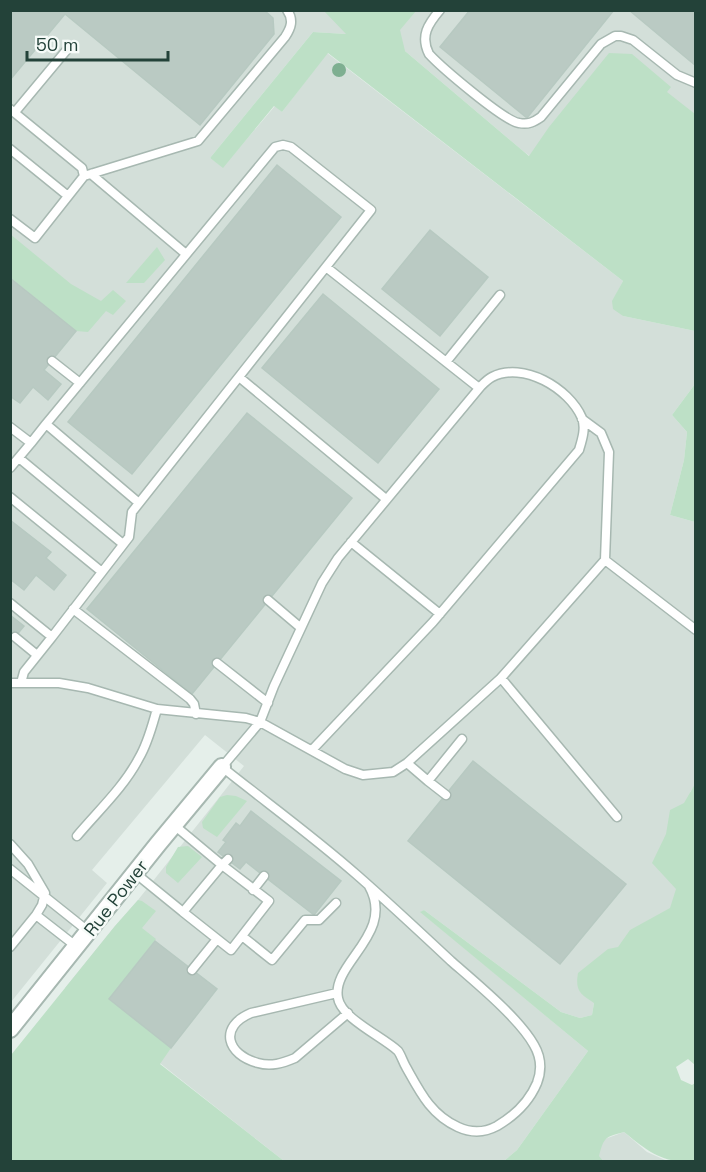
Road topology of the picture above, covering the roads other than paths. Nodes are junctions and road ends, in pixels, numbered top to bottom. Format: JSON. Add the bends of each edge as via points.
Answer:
{"nodes":[{"id":1,"x":287,"y":10,"type":"edge"},
{"id":2,"x":440,"y":10,"type":"edge"},
{"id":3,"x":70,"y":46,"type":"dead end"},
{"id":4,"x":696,"y":83,"type":"edge"},
{"id":5,"x":13,"y":111,"type":"edge"},
{"id":6,"x":10,"y":149,"type":"edge"},
{"id":7,"x":88,"y":175,"type":"junction"},
{"id":8,"x":68,"y":196,"type":"junction"},
{"id":9,"x":10,"y":219,"type":"edge"},
{"id":10,"x":186,"y":254,"type":"junction"},
{"id":11,"x":326,"y":267,"type":"junction"},
{"id":12,"x":500,"y":295,"type":"dead end"},
{"id":13,"x":52,"y":361,"type":"dead end"},
{"id":14,"x":446,"y":363,"type":"junction"},
{"id":15,"x":239,"y":377,"type":"junction"},
{"id":16,"x":80,"y":383,"type":"junction"},
{"id":17,"x":479,"y":388,"type":"junction"},
{"id":18,"x":582,"y":419,"type":"junction"},
{"id":19,"x":46,"y":424,"type":"junction"},
{"id":20,"x":10,"y":427,"type":"edge"},
{"id":21,"x":31,"y":443,"type":"junction"},
{"id":22,"x":19,"y":458,"type":"junction"},
{"id":23,"x":10,"y":468,"type":"edge"},
{"id":24,"x":10,"y":497,"type":"edge"},
{"id":25,"x":386,"y":500,"type":"junction"},
{"id":26,"x":139,"y":503,"type":"junction"},
{"id":27,"x":351,"y":542,"type":"junction"},
{"id":28,"x":123,"y":544,"type":"junction"},
{"id":29,"x":605,"y":560,"type":"junction"},
{"id":30,"x":102,"y":572,"type":"junction"},
{"id":31,"x":268,"y":600,"type":"dead end"},
{"id":32,"x":10,"y":603,"type":"edge"},
{"id":33,"x":73,"y":609,"type":"junction"},
{"id":34,"x":440,"y":614,"type":"junction"},
{"id":35,"x":301,"y":628,"type":"junction"},
{"id":36,"x":696,"y":630,"type":"edge"},
{"id":37,"x":15,"y":637,"type":"dead end"},
{"id":38,"x":52,"y":637,"type":"junction"},
{"id":39,"x":38,"y":655,"type":"junction"},
{"id":40,"x":217,"y":663,"type":"dead end"},
{"id":41,"x":501,"y":678,"type":"junction"},
{"id":42,"x":10,"y":683,"type":"edge"},
{"id":43,"x":21,"y":683,"type":"junction"},
{"id":44,"x":268,"y":703,"type":"junction"},
{"id":45,"x":157,"y":709,"type":"junction"},
{"id":46,"x":196,"y":714,"type":"junction"},
{"id":47,"x":260,"y":722,"type":"junction"},
{"id":48,"x":462,"y":739,"type":"dead end"},
{"id":49,"x":312,"y":750,"type":"junction"},
{"id":50,"x":407,"y":763,"type":"junction"},
{"id":51,"x":222,"y":767,"type":"junction"},
{"id":52,"x":428,"y":781,"type":"junction"},
{"id":53,"x":446,"y":795,"type":"dead end"},
{"id":54,"x":617,"y":817,"type":"dead end"},
{"id":55,"x":174,"y":825,"type":"junction"},
{"id":56,"x":77,"y":836,"type":"dead end"},
{"id":57,"x":10,"y":844,"type":"edge"},
{"id":58,"x":225,"y":862,"type":"junction"},
{"id":59,"x":10,"y":869,"type":"edge"},
{"id":60,"x":135,"y":873,"type":"junction"},
{"id":61,"x":264,"y":876,"type":"dead end"},
{"id":62,"x":369,"y":886,"type":"junction"},
{"id":63,"x":253,"y":890,"type":"junction"},
{"id":64,"x":45,"y":896,"type":"junction"},
{"id":65,"x":336,"y":903,"type":"dead end"},
{"id":66,"x":183,"y":912,"type":"junction"},
{"id":67,"x":36,"y":915,"type":"junction"},
{"id":68,"x":89,"y":932,"type":"junction"},
{"id":69,"x":242,"y":936,"type":"junction"},
{"id":70,"x":217,"y":939,"type":"junction"},
{"id":71,"x":10,"y":947,"type":"edge"},
{"id":72,"x":76,"y":947,"type":"junction"},
{"id":73,"x":192,"y":970,"type":"dead end"},
{"id":74,"x":337,"y":993,"type":"junction"},
{"id":75,"x":348,"y":1013,"type":"junction"},
{"id":76,"x":12,"y":1024,"type":"edge"}],
"edges":[{"from":1,"to":7,"type":"lane","via":[[292,20],[285,37],[198,141]]},
{"from":2,"to":4,"type":"lane","via":[[424,35],[429,54],[504,116],[519,123],[541,117],[601,44],[615,36],[633,40],[677,75]]},
{"from":3,"to":5,"type":"lane"},
{"from":5,"to":7,"type":"lane"},
{"from":6,"to":8,"type":"lane"},
{"from":7,"to":8,"type":"lane"},
{"from":7,"to":10,"type":"lane"},
{"from":8,"to":9,"type":"lane","via":[[35,238]]},
{"from":10,"to":11,"type":"lane","via":[[269,152],[283,145],[291,147],[371,210]]},
{"from":10,"to":16,"type":"lane"},
{"from":11,"to":14,"type":"lane"},
{"from":11,"to":15,"type":"lane"},
{"from":12,"to":14,"type":"lane"},
{"from":13,"to":16,"type":"lane"},
{"from":14,"to":17,"type":"lane"},
{"from":15,"to":25,"type":"lane"},
{"from":15,"to":26,"type":"lane"},
{"from":16,"to":19,"type":"lane"},
{"from":17,"to":18,"type":"lane","via":[[492,377],[524,374],[558,388]]},
{"from":17,"to":25,"type":"lane"},
{"from":18,"to":29,"type":"lane","via":[[601,433],[609,452]]},
{"from":18,"to":34,"type":"lane","via":[[584,433],[579,450]]},
{"from":19,"to":21,"type":"lane"},
{"from":19,"to":26,"type":"lane"},
{"from":20,"to":21,"type":"lane"},
{"from":21,"to":22,"type":"lane"},
{"from":22,"to":23,"type":"lane"},
{"from":22,"to":28,"type":"lane"},
{"from":24,"to":30,"type":"lane"},
{"from":25,"to":27,"type":"lane"},
{"from":26,"to":28,"type":"lane","via":[[132,512],[129,537]]},
{"from":27,"to":34,"type":"lane"},
{"from":27,"to":35,"type":"lane","via":[[322,583]]},
{"from":28,"to":30,"type":"lane"},
{"from":29,"to":36,"type":"lane"},
{"from":29,"to":41,"type":"lane"},
{"from":30,"to":33,"type":"lane"},
{"from":31,"to":35,"type":"lane"},
{"from":32,"to":38,"type":"lane"},
{"from":33,"to":38,"type":"lane"},
{"from":33,"to":46,"type":"lane","via":[[189,699]]},
{"from":34,"to":49,"type":"lane"},
{"from":35,"to":44,"type":"lane"},
{"from":37,"to":39,"type":"lane"},
{"from":38,"to":39,"type":"lane"},
{"from":39,"to":43,"type":"lane","via":[[24,672]]},
{"from":40,"to":44,"type":"lane"},
{"from":41,"to":50,"type":"lane"},
{"from":41,"to":54,"type":"lane"},
{"from":42,"to":43,"type":"lane"},
{"from":43,"to":45,"type":"lane","via":[[59,682]]},
{"from":44,"to":47,"type":"lane"},
{"from":45,"to":46,"type":"lane"},
{"from":45,"to":56,"type":"lane","via":[[138,760]]},
{"from":46,"to":47,"type":"lane"},
{"from":47,"to":49,"type":"lane"},
{"from":47,"to":51,"type":"lane"},
{"from":48,"to":52,"type":"lane"},
{"from":49,"to":50,"type":"lane","via":[[363,775],[393,772]]},
{"from":50,"to":52,"type":"lane"},
{"from":51,"to":55,"type":"street","name":"Rue Power"},
{"from":51,"to":62,"type":"lane"},
{"from":52,"to":53,"type":"lane"},
{"from":55,"to":58,"type":"lane"},
{"from":55,"to":60,"type":"street","name":"Rue Power"},
{"from":57,"to":64,"type":"lane","via":[[28,864]]},
{"from":58,"to":63,"type":"lane"},
{"from":58,"to":66,"type":"lane"},
{"from":59,"to":64,"type":"lane"},
{"from":60,"to":66,"type":"lane"},
{"from":60,"to":68,"type":"street","name":"Rue Power"},
{"from":61,"to":63,"type":"lane"},
{"from":62,"to":74,"type":"lane","via":[[374,896],[374,918],[364,943],[340,979]]},
{"from":62,"to":75,"type":"lane","via":[[525,1031],[541,1061],[538,1081],[527,1100],[500,1124],[489,1130],[467,1131],[437,1115],[399,1053]]},
{"from":63,"to":69,"type":"lane","via":[[269,901]]},
{"from":64,"to":67,"type":"lane"},
{"from":64,"to":68,"type":"lane"},
{"from":65,"to":69,"type":"lane","via":[[319,920],[305,920],[272,960]]},
{"from":66,"to":70,"type":"lane"},
{"from":67,"to":71,"type":"lane"},
{"from":67,"to":72,"type":"lane"},
{"from":68,"to":72,"type":"street","name":"Rue Power"},
{"from":69,"to":70,"type":"lane","via":[[231,950]]},
{"from":70,"to":73,"type":"lane"},
{"from":72,"to":76,"type":"street","name":"Rue Power"},
{"from":74,"to":75,"type":"lane","via":[[339,1003]]},
{"from":74,"to":75,"type":"lane","via":[[250,1013],[234,1022],[230,1044],[258,1064],[284,1062],[295,1058]]}]}
